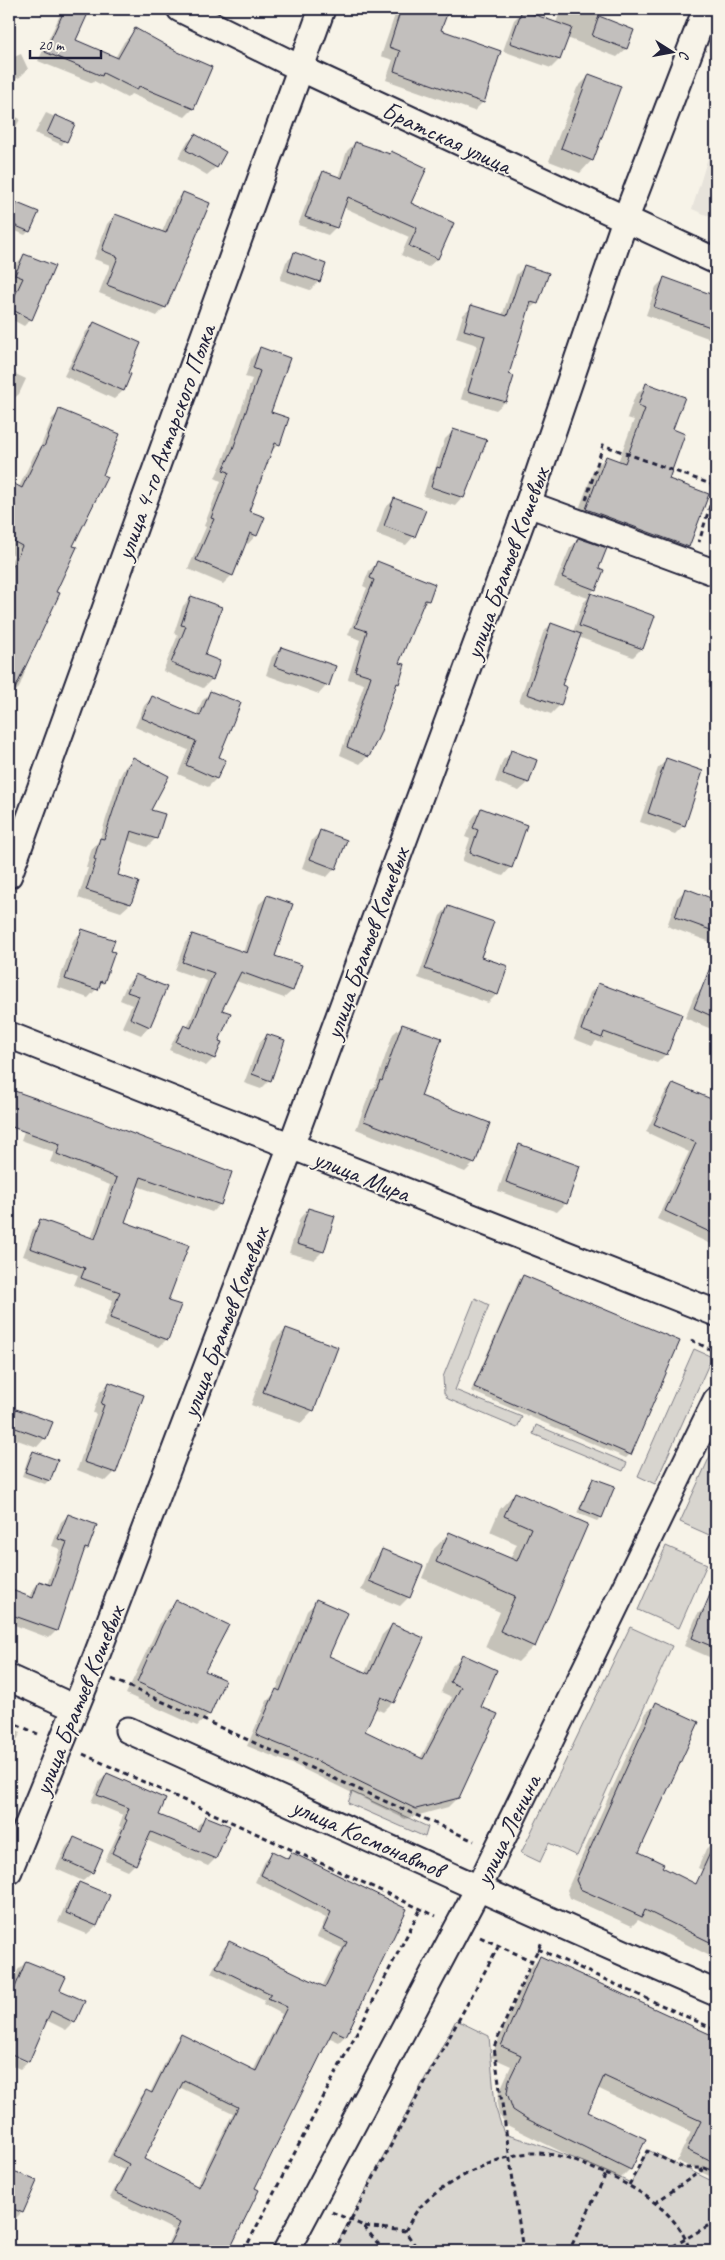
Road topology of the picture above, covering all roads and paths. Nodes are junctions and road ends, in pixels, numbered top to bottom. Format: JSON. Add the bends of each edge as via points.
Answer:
{"nodes":[{"id":1,"x":180,"y":9,"type":"edge"},
{"id":2,"x":322,"y":9,"type":"edge"},
{"id":3,"x":706,"y":9,"type":"edge"},
{"id":4,"x":300,"y":68,"type":"junction"},
{"id":5,"x":625,"y":220,"type":"junction"},
{"id":6,"x":716,"y":261,"type":"edge"},
{"id":7,"x":528,"y":504,"type":"junction"},
{"id":8,"x":579,"y":522,"type":"junction"},
{"id":9,"x":692,"y":564,"type":"junction"},
{"id":10,"x":716,"y":572,"type":"edge"},
{"id":11,"x":9,"y":875,"type":"edge"},
{"id":12,"x":9,"y":1035,"type":"edge"},
{"id":13,"x":291,"y":1146,"type":"junction"},
{"id":14,"x":716,"y":1313,"type":"edge"},
{"id":15,"x":691,"y":1340,"type":"dead end"},
{"id":16,"x":716,"y":1352,"type":"edge"},
{"id":17,"x":716,"y":1400,"type":"edge"},
{"id":18,"x":91,"y":1670,"type":"junction"},
{"id":19,"x":9,"y":1678,"type":"edge"},
{"id":20,"x":75,"y":1708,"type":"junction"},
{"id":21,"x":9,"y":1721,"type":"edge"},
{"id":22,"x":128,"y":1730,"type":"dead end"},
{"id":23,"x":60,"y":1744,"type":"junction"},
{"id":24,"x":496,"y":1852,"type":"junction"},
{"id":25,"x":9,"y":1871,"type":"edge"},
{"id":26,"x":479,"y":1887,"type":"junction"},
{"id":27,"x":421,"y":1908,"type":"junction"},
{"id":28,"x":552,"y":1922,"type":"junction"},
{"id":29,"x":458,"y":1927,"type":"junction"},
{"id":30,"x":498,"y":1947,"type":"junction"},
{"id":31,"x":538,"y":1949,"type":"junction"},
{"id":32,"x":532,"y":1961,"type":"junction"},
{"id":33,"x":716,"y":1993,"type":"edge"},
{"id":34,"x":716,"y":2030,"type":"edge"},
{"id":35,"x":508,"y":2157,"type":"junction"},
{"id":36,"x":705,"y":2168,"type":"junction"},
{"id":37,"x":716,"y":2173,"type":"edge"},
{"id":38,"x":606,"y":2174,"type":"junction"},
{"id":39,"x":629,"y":2185,"type":"junction"},
{"id":40,"x":312,"y":2201,"type":"junction"},
{"id":41,"x":655,"y":2203,"type":"junction"},
{"id":42,"x":351,"y":2221,"type":"junction"},
{"id":43,"x":716,"y":2221,"type":"edge"},
{"id":44,"x":364,"y":2226,"type":"junction"},
{"id":45,"x":405,"y":2231,"type":"junction"},
{"id":46,"x":687,"y":2240,"type":"junction"},
{"id":47,"x":244,"y":2251,"type":"edge"},
{"id":48,"x":286,"y":2251,"type":"edge"},
{"id":49,"x":334,"y":2251,"type":"edge"},
{"id":50,"x":387,"y":2251,"type":"edge"},
{"id":51,"x":417,"y":2251,"type":"edge"},
{"id":52,"x":523,"y":2251,"type":"edge"},
{"id":53,"x":569,"y":2251,"type":"edge"},
{"id":54,"x":665,"y":2251,"type":"edge"},
{"id":55,"x":690,"y":2251,"type":"edge"}],
"edges":[{"from":1,"to":4,"type":"street","name":"Братская улица"},
{"from":2,"to":4,"type":"street","name":"улица 4-го Ахтарского Полка"},
{"from":3,"to":5,"type":"street","name":"улица Братьев Кошевых"},
{"from":4,"to":5,"type":"street","name":"Братская улица"},
{"from":4,"to":11,"type":"street","name":"улица 4-го Ахтарского Полка"},
{"from":5,"to":6,"type":"street","name":"Братская улица"},
{"from":5,"to":7,"type":"street","name":"улица Братьев Кошевых"},
{"from":7,"to":8,"type":"street"},
{"from":7,"to":13,"type":"street","name":"улица Братьев Кошевых"},
{"from":8,"to":9,"type":"street"},
{"from":8,"to":9,"type":"path","via":[[603,445],[716,486]]},
{"from":9,"to":10,"type":"street"},
{"from":12,"to":13,"type":"street","name":"улица Мира"},
{"from":13,"to":14,"type":"street","name":"улица Мира"},
{"from":13,"to":18,"type":"street","name":"улица Братьев Кошевых"},
{"from":15,"to":16,"type":"path"},
{"from":17,"to":24,"type":"street","name":"улица Ленина"},
{"from":18,"to":20,"type":"street","name":"улица Братьев Кошевых"},
{"from":18,"to":24,"type":"path"},
{"from":19,"to":20,"type":"street"},
{"from":20,"to":23,"type":"street","name":"улица Братьев Кошевых"},
{"from":21,"to":23,"type":"path"},
{"from":22,"to":26,"type":"street","name":"улица Космонавтов"},
{"from":23,"to":25,"type":"street","name":"улица Братьев Кошевых"},
{"from":23,"to":27,"type":"path"},
{"from":24,"to":26,"type":"street","name":"улица Ленина"},
{"from":26,"to":28,"type":"street","name":"улица Космонавтов"},
{"from":26,"to":29,"type":"street","name":"улица Ленина"},
{"from":27,"to":29,"type":"path"},
{"from":27,"to":47,"type":"path"},
{"from":28,"to":31,"type":"path"},
{"from":28,"to":33,"type":"street","name":"улица Космонавтов"},
{"from":29,"to":30,"type":"path"},
{"from":29,"to":40,"type":"street","name":"улица Ленина"},
{"from":30,"to":32,"type":"path"},
{"from":30,"to":42,"type":"path"},
{"from":31,"to":32,"type":"path"},
{"from":31,"to":34,"type":"path"},
{"from":32,"to":35,"type":"path","via":[[494,2047]]},
{"from":35,"to":38,"type":"path","via":[[536,2153],[557,2156]]},
{"from":35,"to":45,"type":"path","via":[[437,2192],[421,2206]]},
{"from":35,"to":52,"type":"path"},
{"from":36,"to":37,"type":"path"},
{"from":36,"to":39,"type":"path","via":[[684,2168],[647,2151]]},
{"from":36,"to":41,"type":"path"},
{"from":38,"to":39,"type":"path"},
{"from":38,"to":53,"type":"path"},
{"from":39,"to":41,"type":"path"},
{"from":40,"to":42,"type":"path"},
{"from":40,"to":48,"type":"street","name":"улица Ленина"},
{"from":41,"to":46,"type":"path"},
{"from":42,"to":44,"type":"path"},
{"from":42,"to":49,"type":"path"},
{"from":43,"to":46,"type":"path"},
{"from":44,"to":45,"type":"path"},
{"from":44,"to":50,"type":"path"},
{"from":45,"to":51,"type":"path"},
{"from":46,"to":54,"type":"path"},
{"from":46,"to":55,"type":"path"}]}
